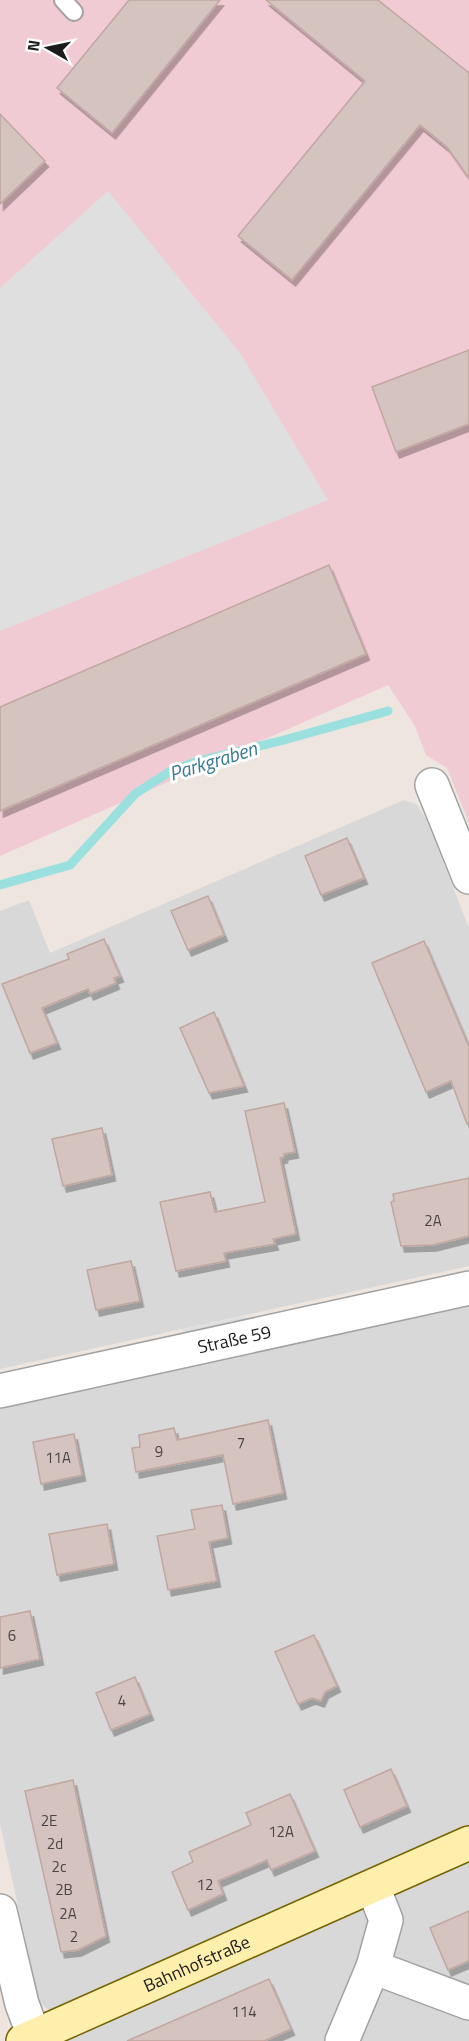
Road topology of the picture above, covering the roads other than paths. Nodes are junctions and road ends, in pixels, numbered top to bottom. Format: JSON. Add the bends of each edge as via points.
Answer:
{"nodes":[{"id":1,"x":432,"y":785,"type":"dead end"},
{"id":2,"x":469,"y":877,"type":"edge"},
{"id":3,"x":469,"y":1288,"type":"edge"},
{"id":4,"x":0,"y":1391,"type":"edge"},
{"id":5,"x":469,"y":1843,"type":"edge"},
{"id":6,"x":373,"y":1887,"type":"junction"},
{"id":7,"x":0,"y":1911,"type":"edge"},
{"id":8,"x":373,"y":1966,"type":"junction"},
{"id":9,"x":469,"y":2003,"type":"edge"},
{"id":10,"x":29,"y":2039,"type":"edge"},
{"id":11,"x":342,"y":2041,"type":"edge"}],
"edges":[{"from":1,"to":2,"type":"street"},
{"from":3,"to":4,"type":"street","name":"Straße 59"},
{"from":5,"to":6,"type":"main road","name":"Bahnhofstraße"},
{"from":6,"to":8,"type":"street","via":[[386,1920]]},
{"from":6,"to":10,"type":"main road","name":"Bahnhofstraße"},
{"from":7,"to":10,"type":"street"},
{"from":8,"to":9,"type":"street"},
{"from":8,"to":11,"type":"street"}]}
